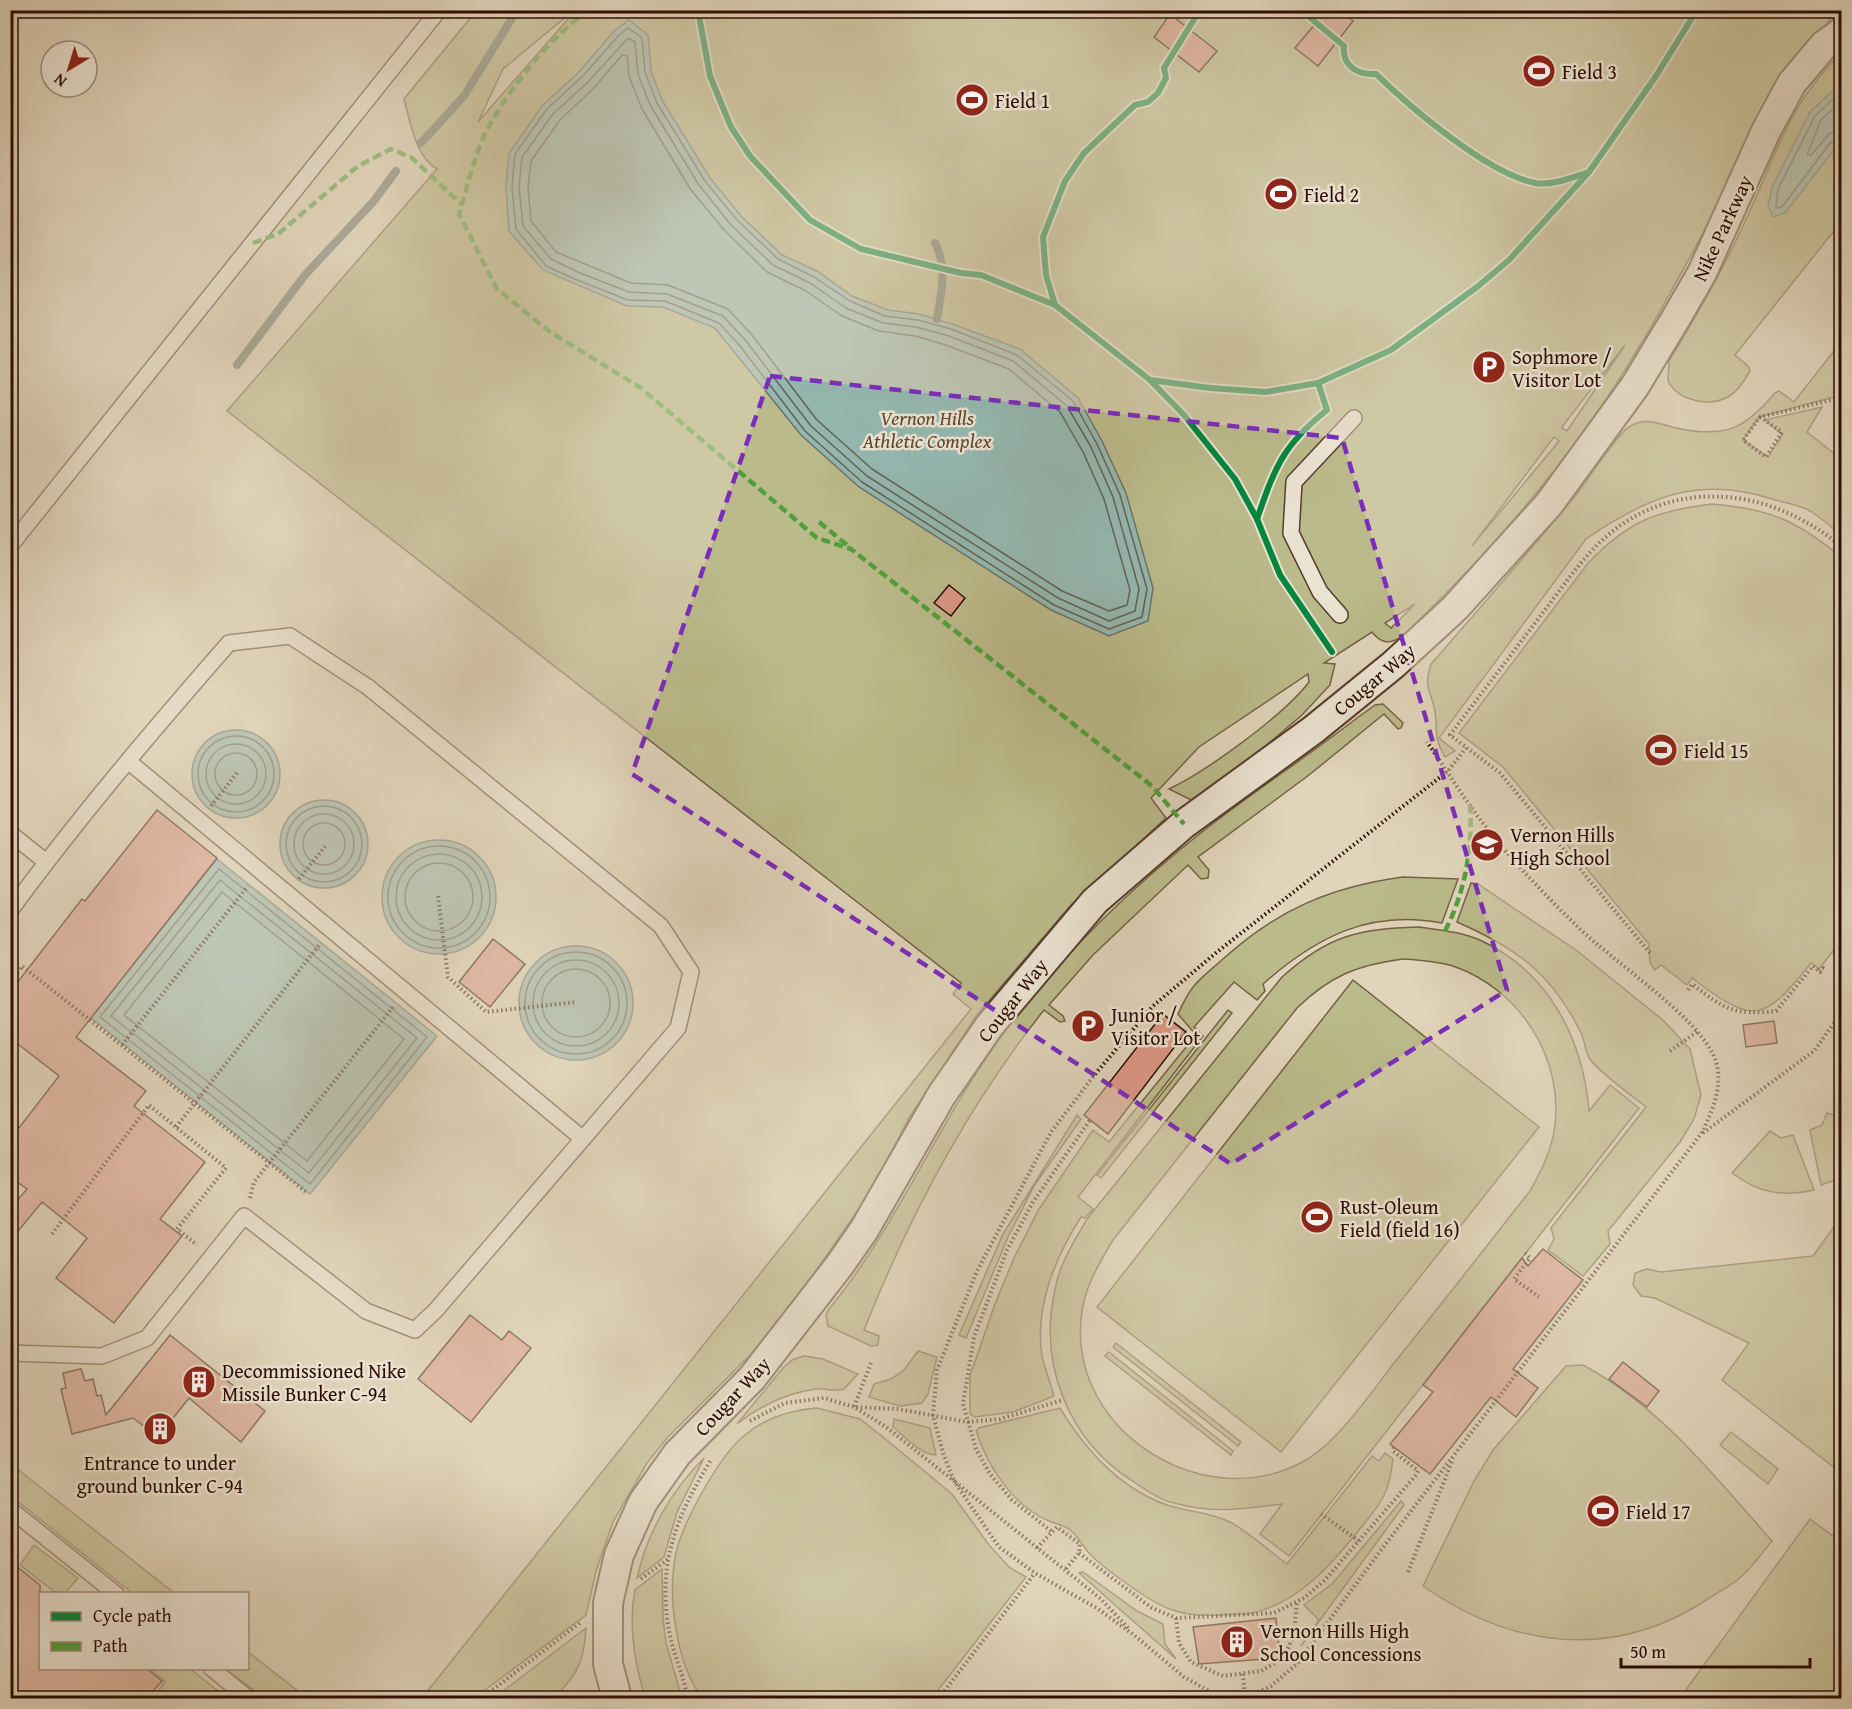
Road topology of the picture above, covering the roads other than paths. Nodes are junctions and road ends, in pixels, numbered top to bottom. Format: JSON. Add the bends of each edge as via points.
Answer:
{"nodes":[{"id":1,"x":439,"y":10,"type":"edge"},
{"id":2,"x":1842,"y":32,"type":"edge"},
{"id":3,"x":1354,"y":418,"type":"dead end"},
{"id":4,"x":1606,"y":428,"type":"joint"},
{"id":5,"x":10,"y":546,"type":"edge"},
{"id":6,"x":1340,"y":615,"type":"dead end"},
{"id":7,"x":128,"y":761,"type":"junction"},
{"id":8,"x":10,"y":833,"type":"edge"},
{"id":9,"x":46,"y":862,"type":"junction"},
{"id":10,"x":10,"y":911,"type":"edge"},
{"id":11,"x":583,"y":1139,"type":"junction"},
{"id":12,"x":10,"y":1353,"type":"edge"},
{"id":13,"x":10,"y":1509,"type":"edge"},
{"id":14,"x":115,"y":1592,"type":"edge"},
{"id":15,"x":213,"y":1670,"type":"edge"},
{"id":16,"x":248,"y":1698,"type":"edge"},
{"id":17,"x":617,"y":1698,"type":"edge"}],
"edges":[{"from":1,"to":5,"type":"lane"},
{"from":2,"to":4,"type":"street","name":"Nike Parkway","via":[[1824,45],[1792,83],[1702,273]]},
{"from":3,"to":6,"type":"lane","via":[[1294,482],[1291,533],[1320,592]]},
{"from":4,"to":17,"type":"street","name":"Cougar Way","via":[[1550,504],[1455,608],[1393,665],[1152,850],[1095,901],[990,1025],[941,1096],[839,1266],[752,1378],[677,1454],[643,1502],[619,1555],[608,1603],[608,1664]]},
{"from":7,"to":9,"type":"lane"},
{"from":7,"to":11,"type":"lane"},
{"from":7,"to":11,"type":"lane","via":[[229,643],[290,636],[368,687],[662,926],[691,972],[678,1028]]},
{"from":8,"to":9,"type":"lane"},
{"from":9,"to":10,"type":"lane"},
{"from":11,"to":12,"type":"lane","via":[[415,1330],[366,1311],[244,1216],[147,1338],[102,1356]]},
{"from":13,"to":14,"type":"lane"},
{"from":15,"to":16,"type":"lane"}]}
